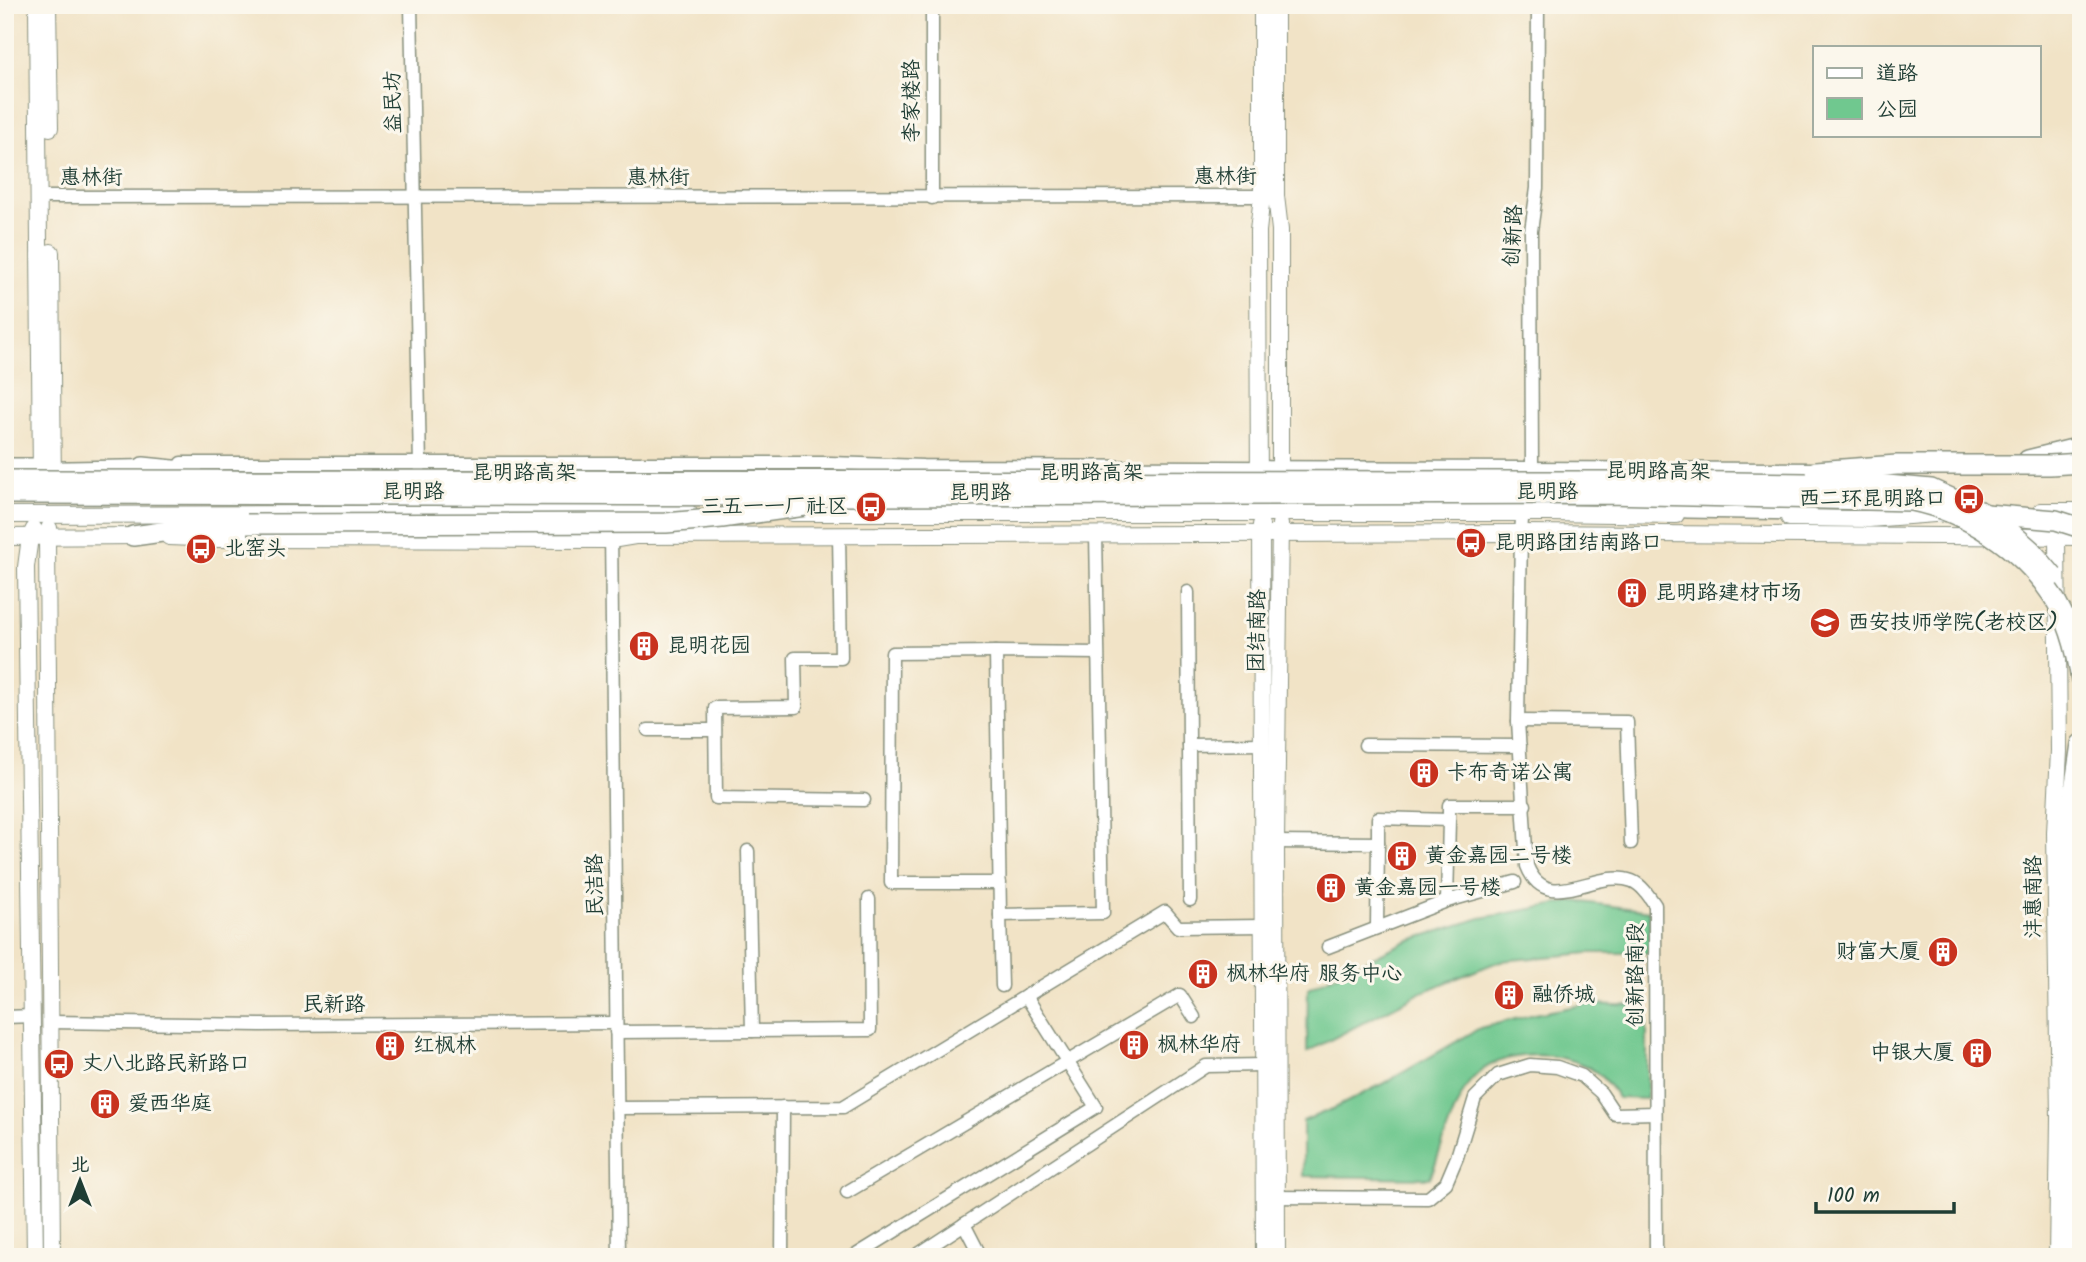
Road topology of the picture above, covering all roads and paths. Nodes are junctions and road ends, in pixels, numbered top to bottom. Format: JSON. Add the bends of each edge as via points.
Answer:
{"nodes":[{"id":1,"x":37,"y":5,"type":"edge"},
{"id":2,"x":48,"y":5,"type":"edge"},
{"id":3,"x":411,"y":5,"type":"edge"},
{"id":4,"x":932,"y":5,"type":"edge"},
{"id":5,"x":1262,"y":5,"type":"edge"},
{"id":6,"x":1276,"y":5,"type":"edge"},
{"id":7,"x":1538,"y":5,"type":"edge"},
{"id":8,"x":1269,"y":196,"type":"junction"},
{"id":9,"x":45,"y":197,"type":"junction"},
{"id":10,"x":416,"y":197,"type":"junction"},
{"id":11,"x":932,"y":198,"type":"junction"},
{"id":12,"x":2081,"y":447,"type":"edge"},
{"id":13,"x":420,"y":462,"type":"junction"},
{"id":14,"x":1993,"y":465,"type":"junction"},
{"id":15,"x":2081,"y":465,"type":"edge"},
{"id":16,"x":143,"y":467,"type":"junction"},
{"id":17,"x":1259,"y":467,"type":"junction"},
{"id":18,"x":1281,"y":467,"type":"junction"},
{"id":19,"x":5,"y":468,"type":"edge"},
{"id":20,"x":47,"y":468,"type":"junction"},
{"id":21,"x":1867,"y":469,"type":"junction"},
{"id":22,"x":1532,"y":470,"type":"junction"},
{"id":23,"x":827,"y":479,"type":"junction"},
{"id":24,"x":5,"y":480,"type":"edge"},
{"id":25,"x":1656,"y":481,"type":"junction"},
{"id":26,"x":5,"y":494,"type":"edge"},
{"id":27,"x":1549,"y":494,"type":"junction"},
{"id":28,"x":866,"y":496,"type":"junction"},
{"id":29,"x":2081,"y":511,"type":"edge"},
{"id":30,"x":421,"y":513,"type":"junction"},
{"id":31,"x":611,"y":513,"type":"junction"},
{"id":32,"x":1521,"y":513,"type":"junction"},
{"id":33,"x":47,"y":514,"type":"junction"},
{"id":34,"x":1260,"y":514,"type":"junction"},
{"id":35,"x":5,"y":515,"type":"edge"},
{"id":36,"x":1280,"y":515,"type":"junction"},
{"id":37,"x":1869,"y":519,"type":"junction"},
{"id":38,"x":2081,"y":528,"type":"edge"},
{"id":39,"x":1521,"y":533,"type":"junction"},
{"id":40,"x":1096,"y":534,"type":"junction"},
{"id":41,"x":1261,"y":534,"type":"junction"},
{"id":42,"x":1280,"y":534,"type":"junction"},
{"id":43,"x":839,"y":535,"type":"junction"},
{"id":44,"x":133,"y":536,"type":"junction"},
{"id":45,"x":5,"y":537,"type":"edge"},
{"id":46,"x":30,"y":537,"type":"junction"},
{"id":47,"x":47,"y":537,"type":"junction"},
{"id":48,"x":2057,"y":537,"type":"junction"},
{"id":49,"x":2081,"y":537,"type":"edge"},
{"id":50,"x":611,"y":540,"type":"junction"},
{"id":51,"x":1188,"y":592,"type":"dead end"},
{"id":52,"x":2081,"y":634,"type":"edge"},
{"id":53,"x":996,"y":652,"type":"junction"},
{"id":54,"x":1098,"y":653,"type":"junction"},
{"id":55,"x":2081,"y":681,"type":"edge"},
{"id":56,"x":1518,"y":721,"type":"junction"},
{"id":57,"x":648,"y":730,"type":"dead end"},
{"id":58,"x":715,"y":730,"type":"junction"},
{"id":59,"x":1262,"y":744,"type":"junction"},
{"id":60,"x":2081,"y":744,"type":"edge"},
{"id":61,"x":1189,"y":745,"type":"junction"},
{"id":62,"x":1365,"y":746,"type":"dead end"},
{"id":63,"x":1520,"y":746,"type":"junction"},
{"id":64,"x":864,"y":800,"type":"dead end"},
{"id":65,"x":1525,"y":805,"type":"junction"},
{"id":66,"x":1449,"y":820,"type":"junction"},
{"id":67,"x":1276,"y":842,"type":"junction"},
{"id":68,"x":1378,"y":843,"type":"junction"},
{"id":69,"x":1631,"y":843,"type":"dead end"},
{"id":70,"x":748,"y":851,"type":"dead end"},
{"id":71,"x":1515,"y":882,"type":"dead end"},
{"id":72,"x":1000,"y":883,"type":"junction"},
{"id":73,"x":869,"y":899,"type":"dead end"},
{"id":74,"x":1190,"y":900,"type":"dead end"},
{"id":75,"x":1447,"y":901,"type":"junction"},
{"id":76,"x":1000,"y":915,"type":"junction"},
{"id":77,"x":1263,"y":926,"type":"junction"},
{"id":78,"x":1377,"y":926,"type":"junction"},
{"id":79,"x":1328,"y":947,"type":"dead end"},
{"id":80,"x":1002,"y":986,"type":"dead end"},
{"id":81,"x":1026,"y":996,"type":"junction"},
{"id":82,"x":2081,"y":1009,"type":"edge"},
{"id":83,"x":33,"y":1016,"type":"junction"},
{"id":84,"x":5,"y":1017,"type":"edge"},
{"id":85,"x":1194,"y":1017,"type":"dead end"},
{"id":86,"x":51,"y":1021,"type":"junction"},
{"id":87,"x":616,"y":1028,"type":"junction"},
{"id":88,"x":752,"y":1031,"type":"junction"},
{"id":89,"x":1068,"y":1062,"type":"junction"},
{"id":90,"x":1262,"y":1065,"type":"junction"},
{"id":91,"x":783,"y":1107,"type":"junction"},
{"id":92,"x":617,"y":1108,"type":"junction"},
{"id":93,"x":1655,"y":1113,"type":"junction"},
{"id":94,"x":847,"y":1192,"type":"dead end"},
{"id":95,"x":1270,"y":1197,"type":"junction"},
{"id":96,"x":964,"y":1224,"type":"junction"},
{"id":97,"x":35,"y":1257,"type":"edge"},
{"id":98,"x":52,"y":1257,"type":"edge"},
{"id":99,"x":619,"y":1257,"type":"edge"},
{"id":100,"x":782,"y":1257,"type":"edge"},
{"id":101,"x":853,"y":1257,"type":"edge"},
{"id":102,"x":914,"y":1257,"type":"edge"},
{"id":103,"x":981,"y":1257,"type":"edge"},
{"id":104,"x":1264,"y":1257,"type":"edge"},
{"id":105,"x":1277,"y":1257,"type":"edge"},
{"id":106,"x":1656,"y":1257,"type":"edge"},
{"id":107,"x":2057,"y":1257,"type":"edge"},
{"id":108,"x":2069,"y":1257,"type":"edge"},
{"id":109,"x":2078,"y":1257,"type":"edge"}],
"edges":[{"from":1,"to":9,"type":"main road"},
{"from":2,"to":9,"type":"main road"},
{"from":3,"to":10,"type":"street","name":"益民坊"},
{"from":4,"to":11,"type":"street","name":"李家楼路"},
{"from":5,"to":8,"type":"main road","name":"团结南路"},
{"from":6,"to":8,"type":"main road","name":"团结南路"},
{"from":7,"to":22,"type":"street","name":"创新路","via":[[1537,188],[1531,231]]},
{"from":8,"to":11,"type":"street","name":"惠林街"},
{"from":8,"to":17,"type":"main road","name":"团结南路","via":[[1258,231]]},
{"from":8,"to":18,"type":"main road","name":"团结南路","via":[[1280,230]]},
{"from":9,"to":10,"type":"street","name":"惠林街"},
{"from":9,"to":20,"type":"main road"},
{"from":10,"to":11,"type":"street","name":"惠林街"},
{"from":10,"to":13,"type":"street","name":"益民坊"},
{"from":12,"to":14,"type":"highway","bridge":true},
{"from":13,"to":16,"type":"street","name":"昆明路"},
{"from":13,"to":17,"type":"street","name":"昆明路"},
{"from":13,"to":30,"type":"street","name":"益民坊"},
{"from":14,"to":15,"type":"highway","bridge":true},
{"from":14,"to":25,"type":"highway","bridge":true,"via":[[1713,473]]},
{"from":15,"to":21,"type":"street","name":"昆明路"},
{"from":16,"to":20,"type":"street","name":"昆明路"},
{"from":16,"to":23,"type":"highway","bridge":true,"via":[[193,472],[745,467]]},
{"from":17,"to":18,"type":"street","name":"昆明路"},
{"from":17,"to":34,"type":"main road","name":"团结南路"},
{"from":18,"to":22,"type":"street","name":"昆明路"},
{"from":18,"to":36,"type":"main road","name":"团结南路"},
{"from":19,"to":20,"type":"highway"},
{"from":20,"to":33,"type":"main road"},
{"from":21,"to":22,"type":"street","name":"昆明路"},
{"from":21,"to":37,"type":"street"},
{"from":22,"to":32,"type":"street","name":"创新路"},
{"from":23,"to":24,"type":"highway","name":"昆明路高架","bridge":true},
{"from":23,"to":25,"type":"highway","name":"昆明路高架","bridge":true},
{"from":25,"to":52,"type":"highway","name":"昆明路高架","bridge":true,"via":[[1931,489],[1986,514],[2031,550],[2055,578]]},
{"from":26,"to":28,"type":"highway","name":"昆明路高架","bridge":true},
{"from":27,"to":28,"type":"highway","name":"昆明路高架","bridge":true},
{"from":27,"to":38,"type":"highway","bridge":true,"via":[[1688,508],[2006,514]]},
{"from":27,"to":55,"type":"highway","name":"昆明路高架","bridge":true,"via":[[1879,499],[1933,505],[1991,536],[2042,581],[2068,627]]},
{"from":28,"to":44,"type":"highway","bridge":true,"via":[[666,523],[247,524]]},
{"from":29,"to":37,"type":"main road","name":"昆明路","via":[[1969,511]]},
{"from":30,"to":31,"type":"main road","name":"昆明路"},
{"from":30,"to":33,"type":"main road","name":"昆明路"},
{"from":31,"to":34,"type":"main road","name":"昆明路"},
{"from":31,"to":50,"type":"street","name":"民洁路"},
{"from":32,"to":36,"type":"main road","name":"昆明路"},
{"from":32,"to":37,"type":"main road","name":"昆明路"},
{"from":32,"to":39,"type":"street","name":"创新路南段"},
{"from":33,"to":35,"type":"main road","name":"昆明路"},
{"from":33,"to":46,"type":"main road"},
{"from":33,"to":47,"type":"main road"},
{"from":34,"to":36,"type":"main road","name":"昆明路"},
{"from":34,"to":41,"type":"main road","name":"团结南路"},
{"from":36,"to":42,"type":"main road","name":"团结南路"},
{"from":39,"to":42,"type":"main road","name":"昆明路"},
{"from":39,"to":48,"type":"main road","name":"昆明路"},
{"from":39,"to":56,"type":"street","name":"创新路南段"},
{"from":40,"to":41,"type":"main road","name":"昆明路"},
{"from":40,"to":43,"type":"main road","name":"昆明路"},
{"from":40,"to":54,"type":"street"},
{"from":41,"to":42,"type":"main road","name":"昆明路"},
{"from":41,"to":59,"type":"main road","name":"团结南路"},
{"from":42,"to":67,"type":"main road","name":"团结南路"},
{"from":43,"to":50,"type":"main road","name":"昆明路"},
{"from":43,"to":58,"type":"street","via":[[841,659],[795,659],[796,707],[715,708]]},
{"from":44,"to":47,"type":"main road","name":"昆明路"},
{"from":44,"to":50,"type":"main road","name":"昆明路"},
{"from":45,"to":46,"type":"main road","name":"昆明路"},
{"from":46,"to":47,"type":"main road","name":"昆明路"},
{"from":46,"to":83,"type":"main road","via":[[26,567]]},
{"from":47,"to":86,"type":"main road"},
{"from":48,"to":49,"type":"main road","name":"昆明路"},
{"from":48,"to":107,"type":"main road","name":"沣惠南路"},
{"from":50,"to":87,"type":"street","name":"民洁路"},
{"from":51,"to":61,"type":"street"},
{"from":53,"to":54,"type":"street"},
{"from":53,"to":72,"type":"street"},
{"from":53,"to":72,"type":"street","via":[[892,653],[891,883]]},
{"from":54,"to":76,"type":"street","via":[[1103,913]]},
{"from":56,"to":63,"type":"street","name":"创新路南段"},
{"from":56,"to":69,"type":"street","via":[[1627,722]]},
{"from":57,"to":58,"type":"street"},
{"from":58,"to":64,"type":"street","via":[[716,798]]},
{"from":59,"to":61,"type":"street"},
{"from":59,"to":77,"type":"main road","name":"团结南路"},
{"from":60,"to":108,"type":"highway","via":[[2067,838]]},
{"from":61,"to":74,"type":"street"},
{"from":62,"to":63,"type":"street"},
{"from":63,"to":65,"type":"street","name":"创新路南段"},
{"from":65,"to":66,"type":"street","via":[[1449,805]]},
{"from":65,"to":93,"type":"street","name":"创新路南段","via":[[1527,866],[1540,886],[1552,890],[1615,879],[1632,881],[1655,905]]},
{"from":66,"to":68,"type":"street","via":[[1378,818]]},
{"from":66,"to":75,"type":"street"},
{"from":67,"to":68,"type":"street"},
{"from":67,"to":95,"type":"main road","name":"团结南路"},
{"from":68,"to":78,"type":"street"},
{"from":70,"to":88,"type":"street"},
{"from":71,"to":75,"type":"street"},
{"from":72,"to":76,"type":"street"},
{"from":73,"to":88,"type":"street","name":"民新路","via":[[870,1030]]},
{"from":75,"to":78,"type":"street"},
{"from":76,"to":80,"type":"street"},
{"from":77,"to":81,"type":"street","via":[[1178,927],[1164,912]]},
{"from":77,"to":90,"type":"main road","name":"团结南路"},
{"from":78,"to":79,"type":"street"},
{"from":81,"to":89,"type":"street"},
{"from":81,"to":91,"type":"street","via":[[843,1107]]},
{"from":82,"to":109,"type":"main road"},
{"from":83,"to":84,"type":"street"},
{"from":83,"to":97,"type":"main road"},
{"from":85,"to":89,"type":"street","via":[[1180,995]]},
{"from":86,"to":87,"type":"street","name":"民新路"},
{"from":86,"to":98,"type":"main road"},
{"from":87,"to":88,"type":"street","name":"民新路"},
{"from":87,"to":92,"type":"street","name":"民洁路"},
{"from":89,"to":94,"type":"street"},
{"from":89,"to":101,"type":"street","via":[[1096,1107]]},
{"from":90,"to":95,"type":"main road","name":"团结南路"},
{"from":90,"to":96,"type":"street","via":[[1206,1066]]},
{"from":91,"to":92,"type":"street"},
{"from":91,"to":100,"type":"street"},
{"from":92,"to":99,"type":"street","name":"民洁路"},
{"from":93,"to":95,"type":"street","via":[[1615,1114],[1582,1076],[1558,1067],[1530,1065],[1497,1075],[1475,1098],[1446,1183],[1428,1198]]},
{"from":93,"to":106,"type":"street","name":"创新路南段"},
{"from":95,"to":104,"type":"main road","name":"团结南路"},
{"from":95,"to":105,"type":"main road","name":"团结南路"},
{"from":96,"to":102,"type":"street"},
{"from":96,"to":103,"type":"street"}]}
